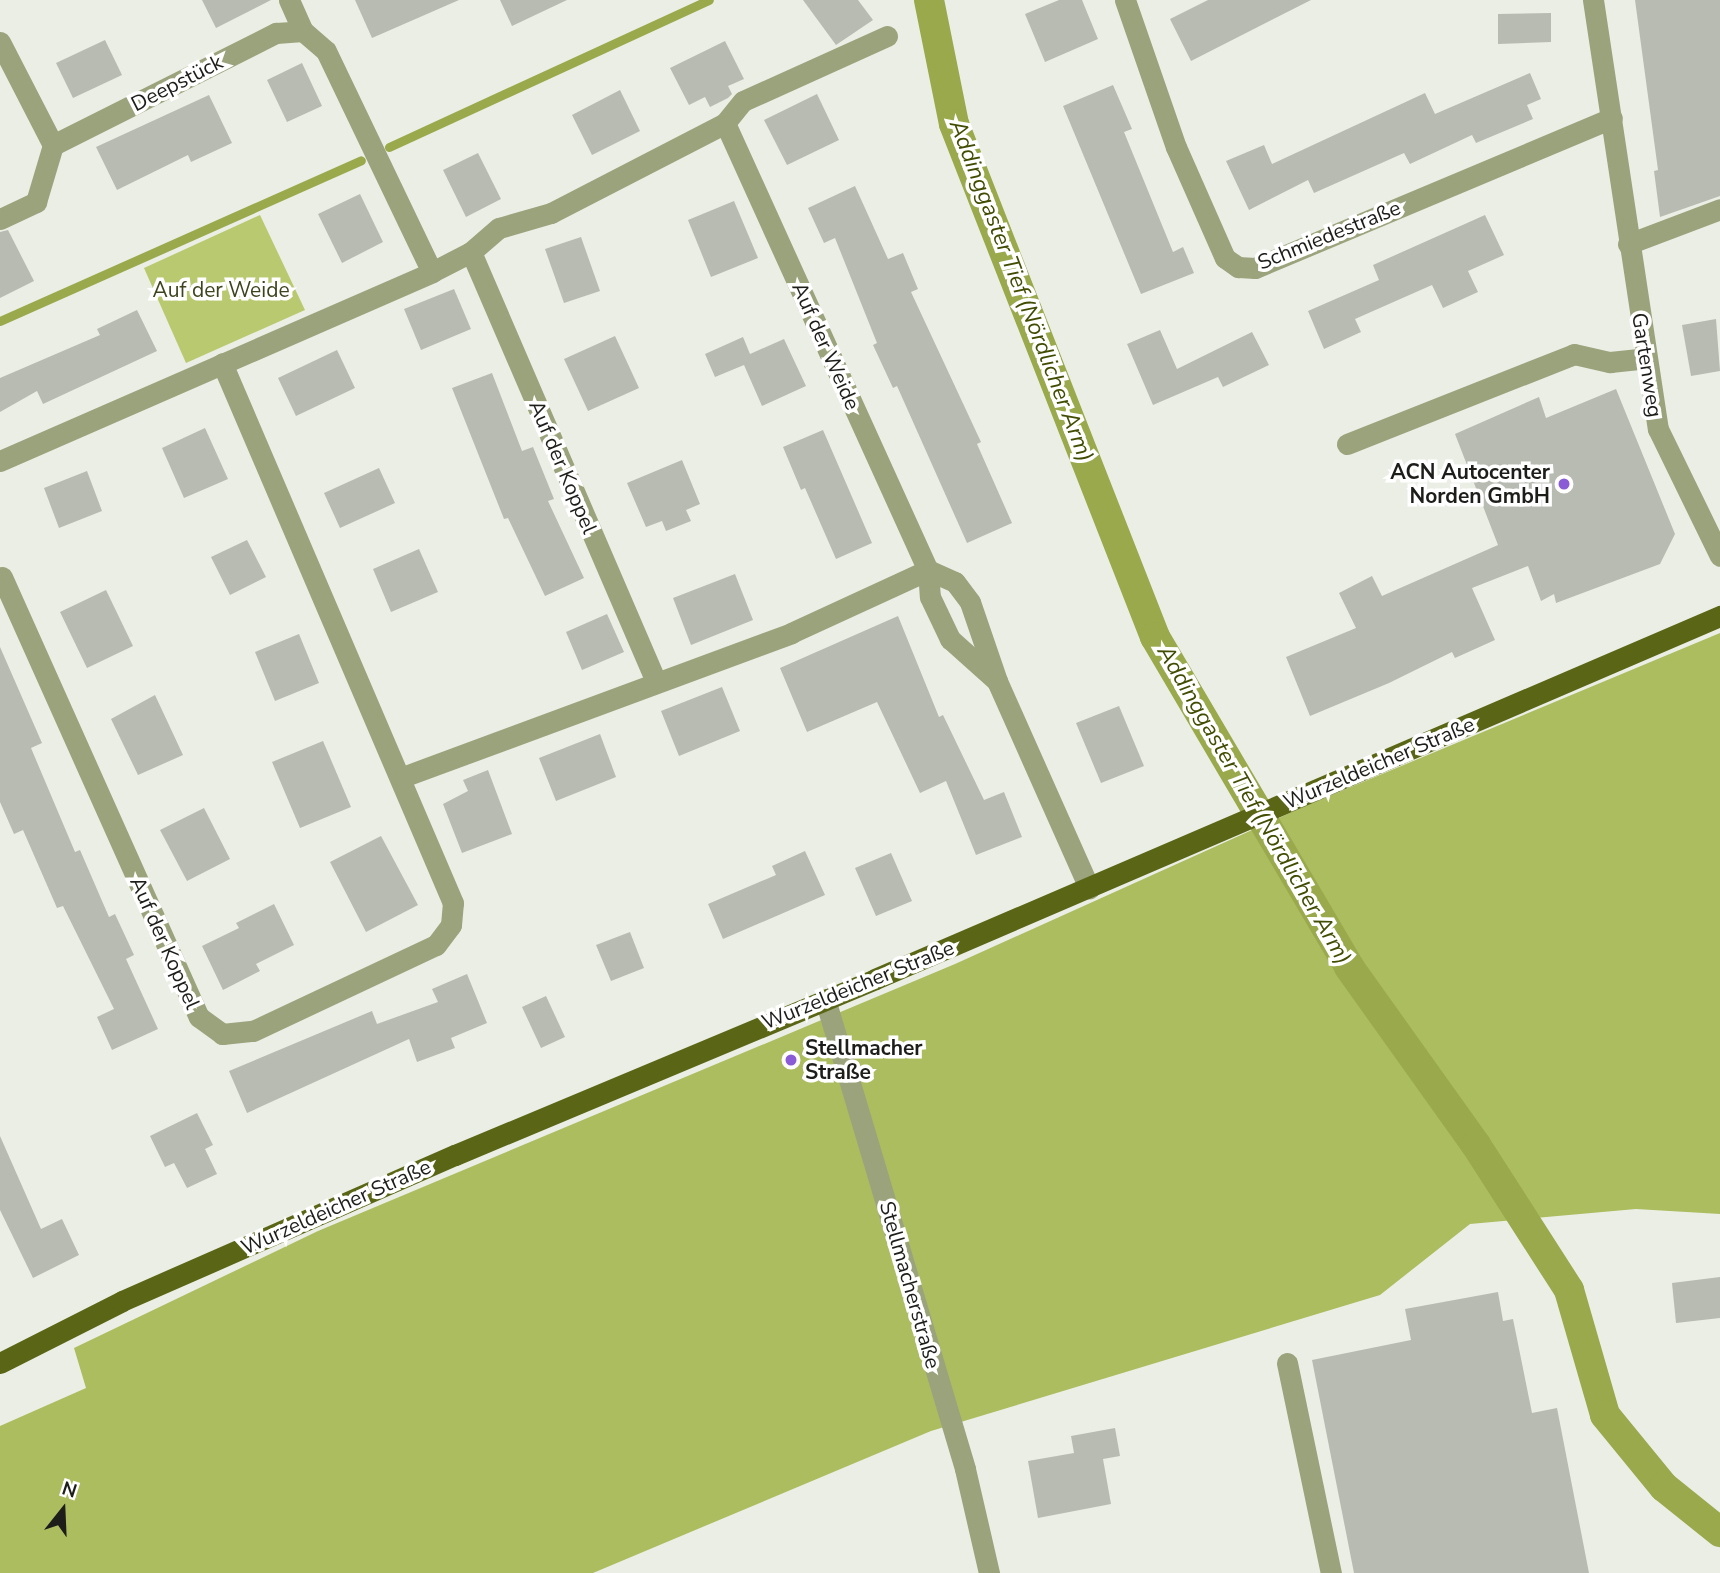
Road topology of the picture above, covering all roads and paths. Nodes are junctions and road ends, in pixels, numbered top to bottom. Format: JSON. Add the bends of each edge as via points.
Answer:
{"nodes":[{"id":1,"x":289,"y":0,"type":"edge"},
{"id":2,"x":1125,"y":0,"type":"edge"},
{"id":3,"x":1593,"y":0,"type":"edge"},
{"id":4,"x":303,"y":31,"type":"junction"},
{"id":5,"x":887,"y":36,"type":"dead end"},
{"id":6,"x":0,"y":42,"type":"edge"},
{"id":7,"x":1612,"y":118,"type":"junction"},
{"id":8,"x":725,"y":123,"type":"junction"},
{"id":9,"x":53,"y":145,"type":"junction"},
{"id":10,"x":1720,"y":209,"type":"edge"},
{"id":11,"x":0,"y":219,"type":"edge"},
{"id":12,"x":1628,"y":244,"type":"junction"},
{"id":13,"x":471,"y":252,"type":"junction"},
{"id":14,"x":432,"y":272,"type":"junction"},
{"id":15,"x":1646,"y":358,"type":"junction"},
{"id":16,"x":222,"y":363,"type":"junction"},
{"id":17,"x":1347,"y":444,"type":"dead end"},
{"id":18,"x":0,"y":461,"type":"edge"},
{"id":19,"x":1720,"y":556,"type":"edge"},
{"id":20,"x":928,"y":570,"type":"junction"},
{"id":21,"x":1,"y":576,"type":"edge"},
{"id":22,"x":1720,"y":617,"type":"edge"},
{"id":23,"x":997,"y":681,"type":"junction"},
{"id":24,"x":656,"y":682,"type":"junction"},
{"id":25,"x":400,"y":779,"type":"junction"},
{"id":26,"x":1089,"y":888,"type":"junction"},
{"id":27,"x":825,"y":999,"type":"junction"},
{"id":28,"x":0,"y":1363,"type":"edge"},
{"id":29,"x":1287,"y":1363,"type":"dead end"},
{"id":30,"x":989,"y":1573,"type":"edge"},
{"id":31,"x":1331,"y":1573,"type":"edge"}],
"edges":[{"from":1,"to":4,"type":"street"},
{"from":2,"to":7,"type":"street","name":"Schmiedestraße","via":[[1176,147],[1225,258],[1238,267],[1262,265]]},
{"from":3,"to":7,"type":"street","name":"Gartenweg"},
{"from":4,"to":9,"type":"street","name":"Deepstück","via":[[276,33]]},
{"from":4,"to":14,"type":"street","via":[[326,51]]},
{"from":5,"to":8,"type":"street","via":[[743,102]]},
{"from":6,"to":9,"type":"street"},
{"from":7,"to":12,"type":"street","name":"Gartenweg"},
{"from":8,"to":13,"type":"street","via":[[551,213],[499,228]]},
{"from":8,"to":20,"type":"street","name":"Auf der Weide"},
{"from":9,"to":11,"type":"street","via":[[36,202]]},
{"from":10,"to":12,"type":"street"},
{"from":12,"to":15,"type":"street","name":"Gartenweg"},
{"from":13,"to":14,"type":"street"},
{"from":13,"to":24,"type":"street","name":"Auf der Koppel"},
{"from":14,"to":16,"type":"street"},
{"from":15,"to":17,"type":"street","via":[[1610,362],[1574,354]]},
{"from":15,"to":19,"type":"street","name":"Gartenweg","via":[[1658,429]]},
{"from":16,"to":18,"type":"street"},
{"from":16,"to":25,"type":"street","name":"Auf der Koppel"},
{"from":20,"to":23,"type":"street","name":"Auf der Weide","via":[[930,597],[950,639]]},
{"from":20,"to":23,"type":"street","name":"Auf der Weide","via":[[955,582],[970,602]]},
{"from":20,"to":24,"type":"street","via":[[791,634]]},
{"from":21,"to":25,"type":"street","name":"Auf der Koppel","via":[[198,1017],[222,1034],[253,1031],[424,951],[436,945],[451,925],[453,903]]},
{"from":22,"to":26,"type":"main road","name":"Wurzeldeicher Straße"},
{"from":23,"to":26,"type":"street","name":"Auf der Weide"},
{"from":24,"to":25,"type":"street"},
{"from":26,"to":27,"type":"main road","name":"Wurzeldeicher Straße"},
{"from":27,"to":28,"type":"main road","name":"Wurzeldeicher Straße","via":[[135,1295]]},
{"from":27,"to":30,"type":"street","name":"Stellmacherstraße","via":[[965,1469]]},
{"from":29,"to":31,"type":"street"}]}
